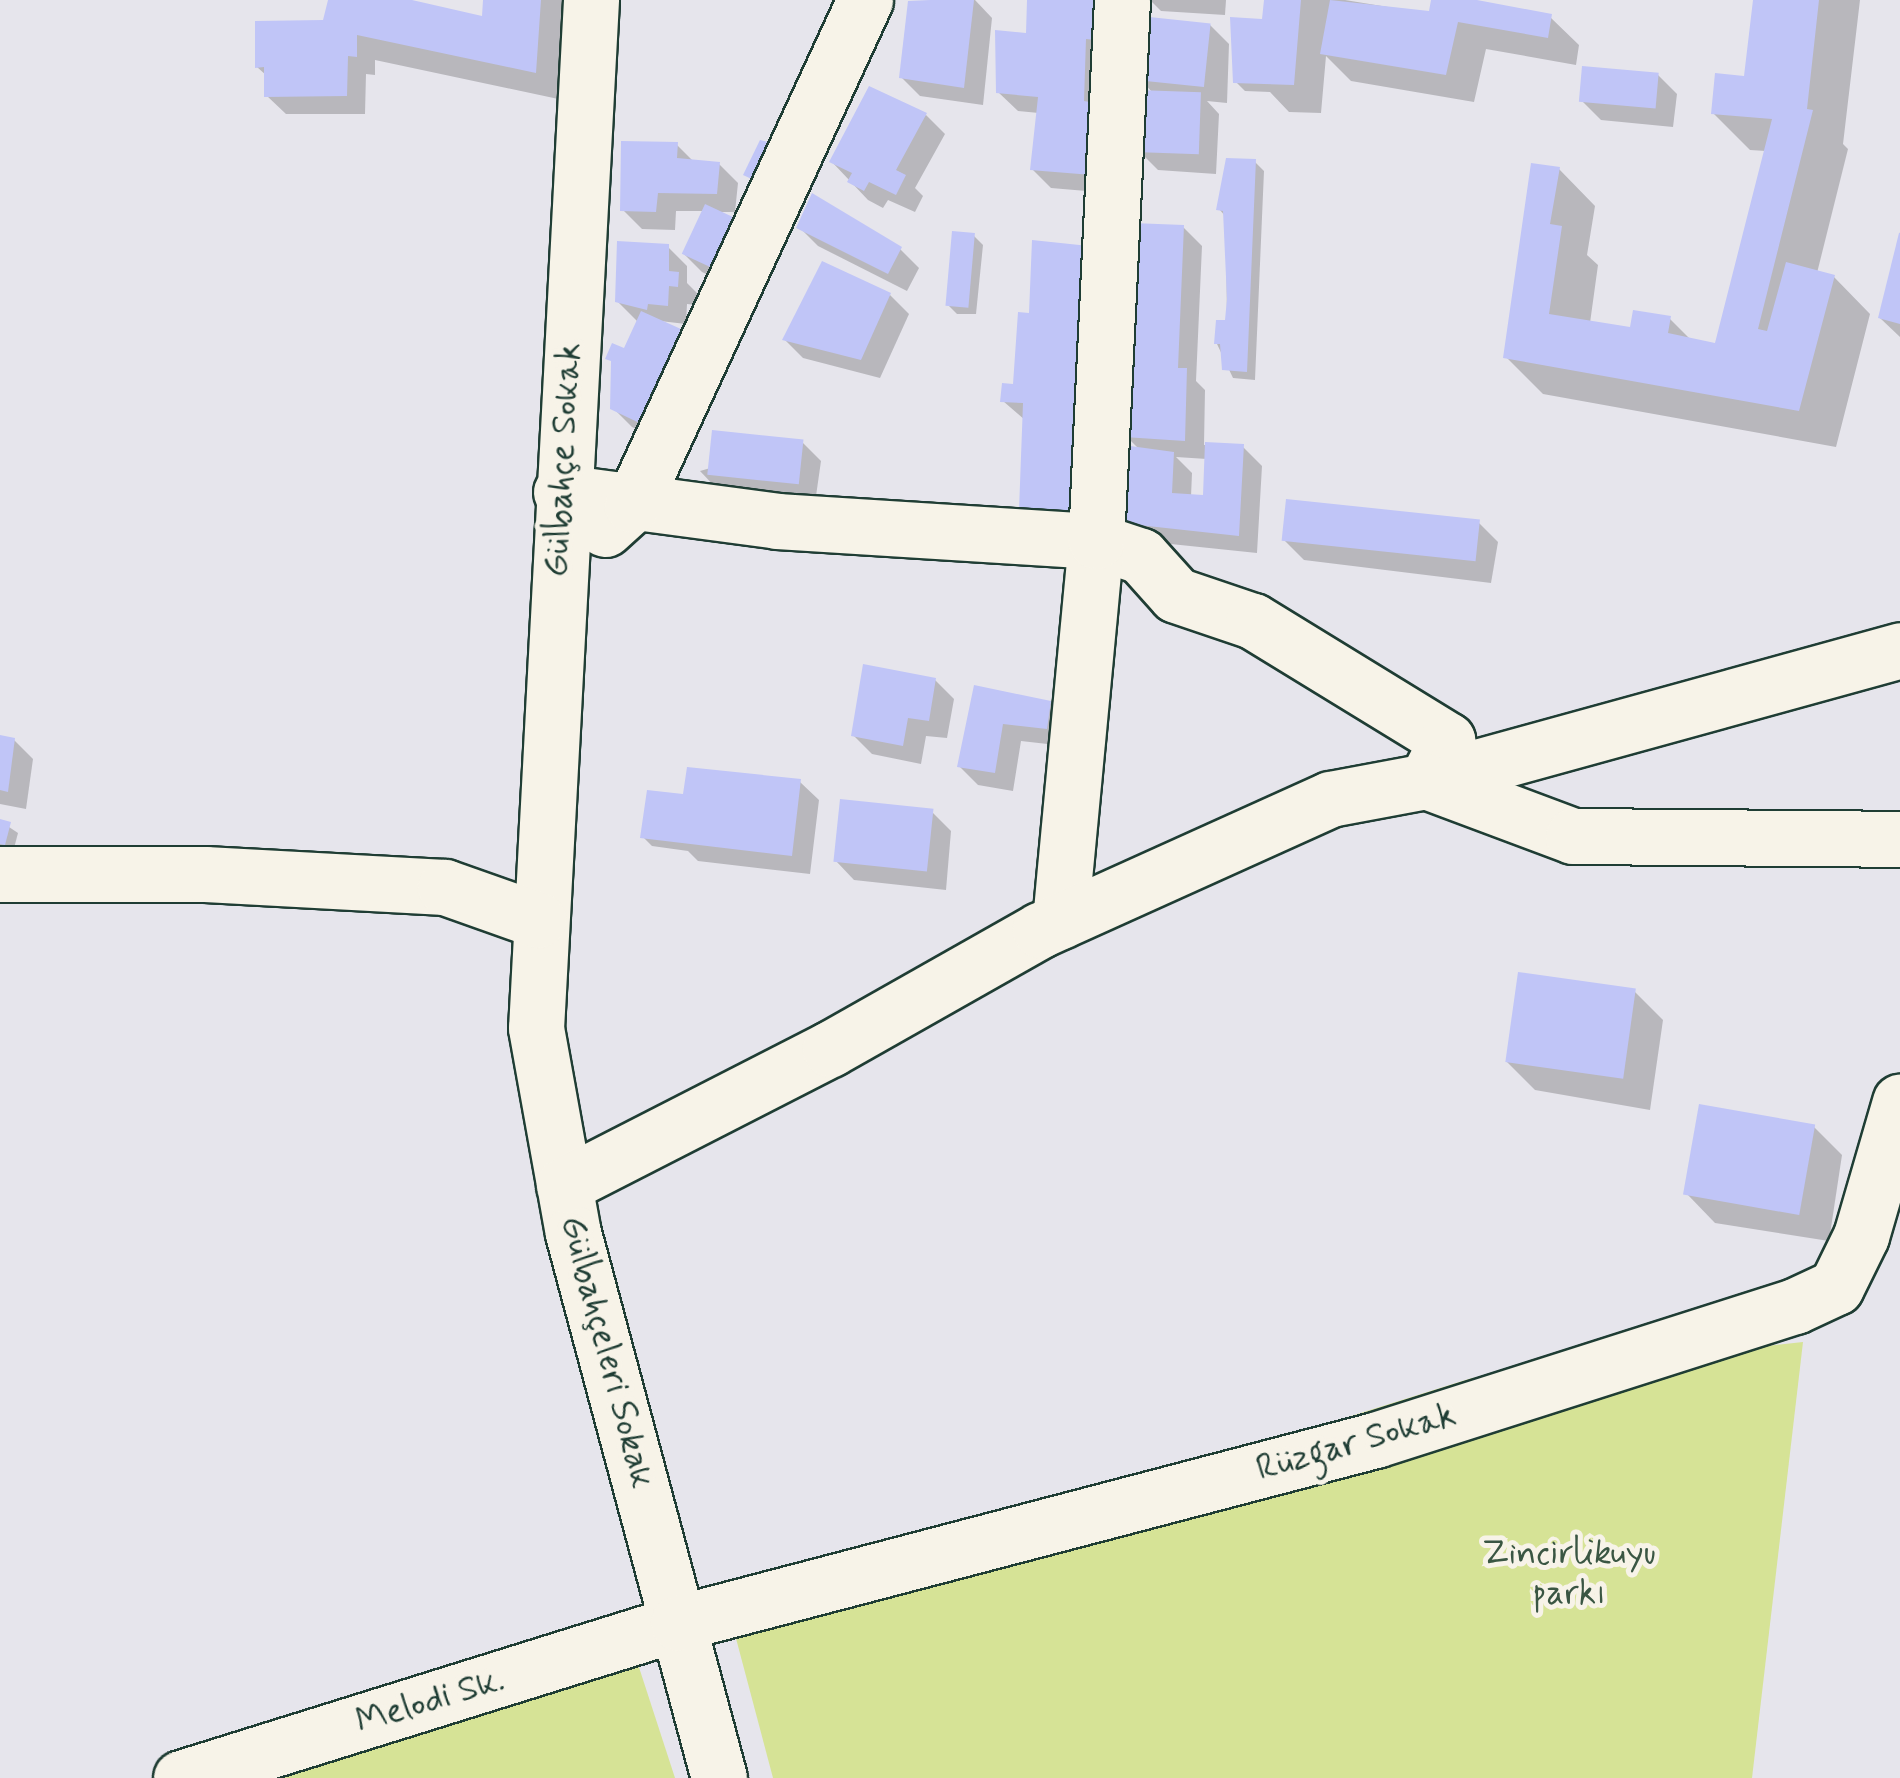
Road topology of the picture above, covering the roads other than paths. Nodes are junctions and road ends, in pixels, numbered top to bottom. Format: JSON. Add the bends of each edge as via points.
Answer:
{"nodes":[{"id":1,"x":590,"y":0,"type":"edge"},
{"id":2,"x":865,"y":0,"type":"edge"},
{"id":3,"x":1122,"y":0,"type":"edge"},
{"id":4,"x":561,"y":492,"type":"junction"},
{"id":5,"x":632,"y":505,"type":"junction"},
{"id":6,"x":1096,"y":541,"type":"junction"},
{"id":7,"x":557,"y":570,"type":"junction"},
{"id":8,"x":1900,"y":650,"type":"edge"},
{"id":9,"x":1426,"y":781,"type":"junction"},
{"id":10,"x":1900,"y":839,"type":"edge"},
{"id":11,"x":0,"y":874,"type":"edge"},
{"id":12,"x":538,"y":920,"type":"junction"},
{"id":13,"x":1060,"y":921,"type":"junction"},
{"id":14,"x":1900,"y":1102,"type":"edge"},
{"id":15,"x":564,"y":1185,"type":"junction"},
{"id":16,"x":678,"y":1623,"type":"junction"},
{"id":17,"x":181,"y":1778,"type":"edge"},
{"id":18,"x":719,"y":1778,"type":"edge"}],
"edges":[{"from":1,"to":4,"type":"street","name":"Gülbahçe Sokak"},
{"from":2,"to":5,"type":"street"},
{"from":3,"to":6,"type":"street"},
{"from":4,"to":5,"type":"street"},
{"from":4,"to":7,"type":"street","name":"Gülbahçe Sokak"},
{"from":5,"to":6,"type":"street"},
{"from":5,"to":7,"type":"street"},
{"from":6,"to":9,"type":"street","via":[[1141,556],[1176,595],[1253,622],[1447,740]]},
{"from":6,"to":13,"type":"street"},
{"from":7,"to":12,"type":"street","name":"Gülbahçe Sokak"},
{"from":8,"to":9,"type":"street"},
{"from":9,"to":10,"type":"street","via":[[1574,836]]},
{"from":9,"to":13,"type":"street","via":[[1330,799]]},
{"from":11,"to":12,"type":"street","via":[[205,874],[445,887]]},
{"from":12,"to":15,"type":"street","name":"Gülbahçeleri Sokak","via":[[536,1028]]},
{"from":13,"to":15,"type":"street"},
{"from":14,"to":16,"type":"street","name":"Rüzgar Sokak","via":[[1861,1236],[1836,1287],[1795,1306],[1375,1440]]},
{"from":15,"to":16,"type":"street","name":"Gülbahçeleri Sokak"},
{"from":16,"to":17,"type":"street","name":"Melodi Sk."},
{"from":16,"to":18,"type":"street","name":"Gülbahçeleri Sokak"}]}
